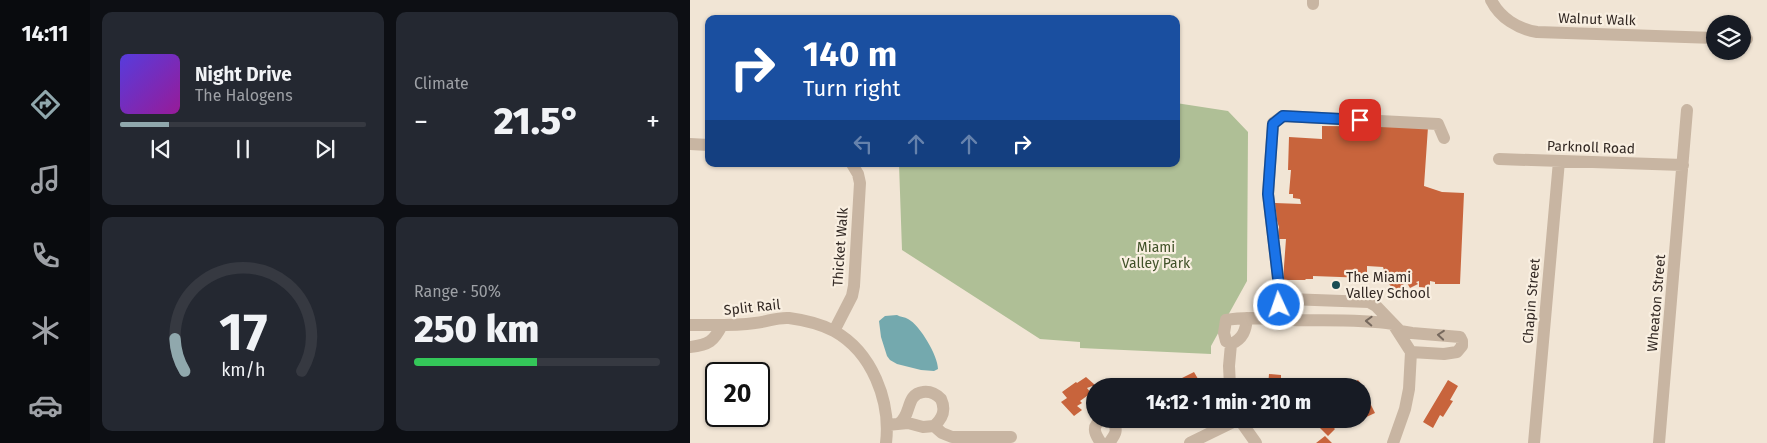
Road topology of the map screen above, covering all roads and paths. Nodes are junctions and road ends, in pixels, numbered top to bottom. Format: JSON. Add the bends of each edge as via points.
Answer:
{"nodes":[{"id":1,"x":1491,"y":0,"type":"edge"},
{"id":2,"x":1706,"y":38,"type":"edge"},
{"id":3,"x":1687,"y":110,"type":"dead end"},
{"id":4,"x":1444,"y":138,"type":"dead end"},
{"id":5,"x":690,"y":144,"type":"edge"},
{"id":6,"x":705,"y":145,"type":"edge"},
{"id":7,"x":1499,"y":159,"type":"dead end"},
{"id":8,"x":1559,"y":161,"type":"junction"},
{"id":9,"x":1683,"y":165,"type":"junction"},
{"id":10,"x":854,"y":167,"type":"edge"},
{"id":11,"x":1247,"y":318,"type":"junction"},
{"id":12,"x":1270,"y":318,"type":"junction"},
{"id":13,"x":1393,"y":324,"type":"junction"},
{"id":14,"x":690,"y":325,"type":"edge"},
{"id":15,"x":722,"y":325,"type":"junction"},
{"id":16,"x":834,"y":331,"type":"junction"},
{"id":17,"x":1231,"y":344,"type":"junction"},
{"id":18,"x":690,"y":347,"type":"edge"},
{"id":19,"x":1411,"y":352,"type":"junction"},
{"id":20,"x":1230,"y":378,"type":"edge"},
{"id":21,"x":892,"y":424,"type":"junction"},
{"id":22,"x":934,"y":426,"type":"junction"},
{"id":23,"x":1221,"y":428,"type":"edge"},
{"id":24,"x":1245,"y":428,"type":"edge"},
{"id":25,"x":1011,"y":437,"type":"dead end"},
{"id":26,"x":886,"y":443,"type":"edge"},
{"id":27,"x":1101,"y":443,"type":"edge"},
{"id":28,"x":1109,"y":443,"type":"edge"},
{"id":29,"x":1190,"y":443,"type":"edge"},
{"id":30,"x":1256,"y":443,"type":"edge"},
{"id":31,"x":1393,"y":443,"type":"edge"},
{"id":32,"x":1534,"y":443,"type":"edge"},
{"id":33,"x":1659,"y":443,"type":"edge"}],
"edges":[{"from":1,"to":2,"type":"street","name":"Walnut Walk","via":[[1508,20],[1537,32]]},
{"from":3,"to":9,"type":"street","name":"Wheaton Street"},
{"from":4,"to":12,"type":"street","via":[[1438,124],[1283,116],[1273,124],[1268,194],[1280,295],[1279,305]]},
{"from":5,"to":6,"type":"street"},
{"from":7,"to":8,"type":"street","name":"Parknoll Road"},
{"from":8,"to":9,"type":"street","name":"Parknoll Road"},
{"from":8,"to":32,"type":"street","name":"Chapin Street"},
{"from":9,"to":33,"type":"street","name":"Wheaton Street"},
{"from":10,"to":16,"type":"street","name":"Thicket Walk","via":[[860,183],[854,286]]},
{"from":11,"to":12,"type":"street"},
{"from":11,"to":17,"type":"street","via":[[1246,330],[1238,341]]},
{"from":11,"to":17,"type":"street","via":[[1226,320],[1224,333],[1226,341]]},
{"from":13,"to":12,"type":"street","one_way":true},
{"from":12,"to":13,"type":"street","via":[[1288,299],[1369,302]]},
{"from":13,"to":19,"type":"street"},
{"from":19,"to":13,"type":"street","one_way":true,"via":[[1458,352],[1462,341],[1460,337],[1406,332]]},
{"from":14,"to":15,"type":"street","name":"Split Rail"},
{"from":15,"to":16,"type":"street","name":"Split Rail","via":[[788,318]]},
{"from":15,"to":18,"type":"street","via":[[711,342]]},
{"from":16,"to":21,"type":"street","name":"Split Rail","via":[[867,363]]},
{"from":17,"to":20,"type":"street"},
{"from":19,"to":31,"type":"street","via":[[1405,409]]},
{"from":21,"to":22,"type":"street"},
{"from":21,"to":22,"type":"street","via":[[903,420],[913,397],[930,392],[941,399],[944,410]]},
{"from":21,"to":26,"type":"street","name":"Split Rail"},
{"from":22,"to":25,"type":"street","via":[[952,437]]},
{"from":23,"to":29,"type":"street"},
{"from":24,"to":30,"type":"street"},
{"from":27,"to":28,"type":"street","via":[[1094,430],[1098,421],[1103,419],[1116,425],[1116,435]]}]}
